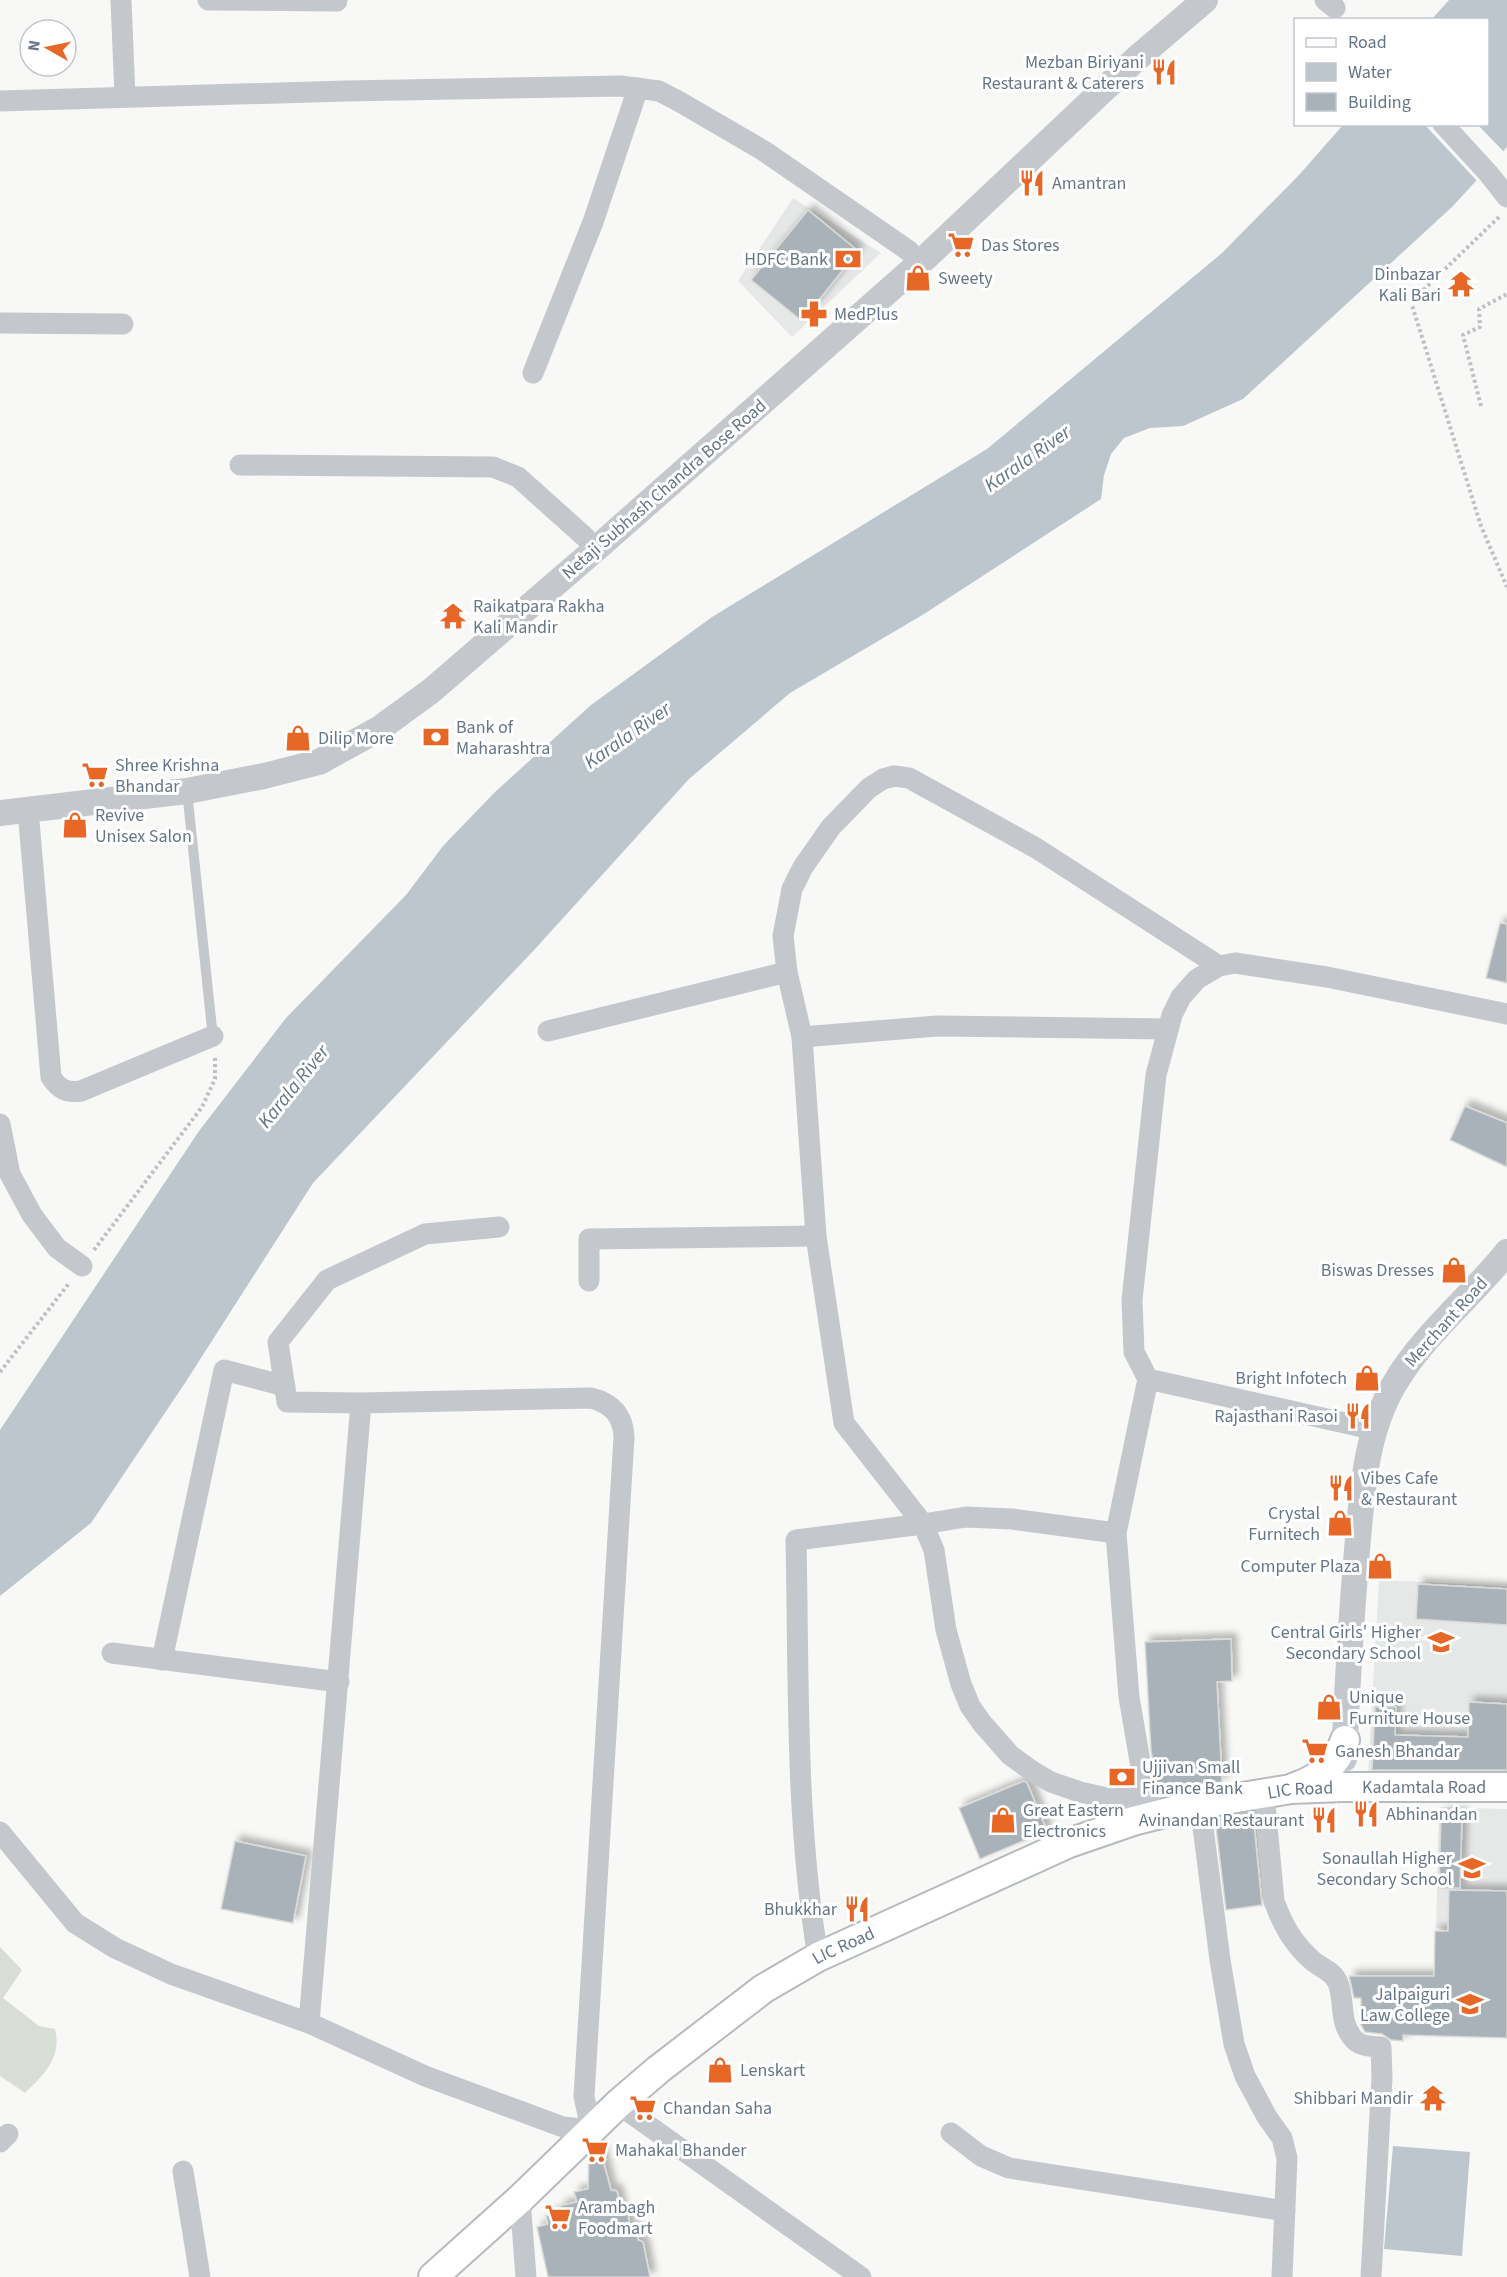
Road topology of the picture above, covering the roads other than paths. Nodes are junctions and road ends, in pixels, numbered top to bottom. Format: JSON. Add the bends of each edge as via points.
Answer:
{"nodes":[{"id":1,"x":121,"y":0,"type":"edge"},
{"id":2,"x":208,"y":0,"type":"edge"},
{"id":3,"x":1180,"y":0,"type":"edge"},
{"id":4,"x":1205,"y":0,"type":"edge"},
{"id":5,"x":337,"y":1,"type":"edge"},
{"id":6,"x":1130,"y":54,"type":"junction"},
{"id":7,"x":638,"y":88,"type":"junction"},
{"id":8,"x":125,"y":97,"type":"junction"},
{"id":9,"x":0,"y":101,"type":"edge"},
{"id":10,"x":1445,"y":126,"type":"edge"},
{"id":11,"x":1507,"y":197,"type":"edge"},
{"id":12,"x":915,"y":256,"type":"junction"},
{"id":13,"x":0,"y":322,"type":"edge"},
{"id":14,"x":123,"y":324,"type":"dead end"},
{"id":15,"x":533,"y":373,"type":"dead end"},
{"id":16,"x":240,"y":465,"type":"dead end"},
{"id":17,"x":592,"y":543,"type":"junction"},
{"id":18,"x":186,"y":786,"type":"junction"},
{"id":19,"x":0,"y":804,"type":"edge"},
{"id":20,"x":28,"y":810,"type":"junction"},
{"id":21,"x":0,"y":813,"type":"edge"},
{"id":22,"x":1219,"y":966,"type":"junction"},
{"id":23,"x":787,"y":972,"type":"junction"},
{"id":24,"x":1507,"y":1014,"type":"edge"},
{"id":25,"x":1167,"y":1029,"type":"junction"},
{"id":26,"x":548,"y":1031,"type":"dead end"},
{"id":27,"x":802,"y":1037,"type":"junction"},
{"id":28,"x":213,"y":1040,"type":"joint"},
{"id":29,"x":0,"y":1124,"type":"edge"},
{"id":30,"x":499,"y":1227,"type":"dead end"},
{"id":31,"x":816,"y":1236,"type":"junction"},
{"id":32,"x":1507,"y":1252,"type":"edge"},
{"id":33,"x":82,"y":1266,"type":"road end"},
{"id":34,"x":590,"y":1281,"type":"dead end"},
{"id":35,"x":1148,"y":1379,"type":"junction"},
{"id":36,"x":285,"y":1386,"type":"junction"},
{"id":37,"x":361,"y":1402,"type":"junction"},
{"id":38,"x":1376,"y":1430,"type":"junction"},
{"id":39,"x":923,"y":1524,"type":"junction"},
{"id":40,"x":1116,"y":1533,"type":"junction"},
{"id":41,"x":112,"y":1653,"type":"dead end"},
{"id":42,"x":162,"y":1660,"type":"junction"},
{"id":43,"x":339,"y":1682,"type":"junction"},
{"id":44,"x":1345,"y":1740,"type":"junction"},
{"id":45,"x":1343,"y":1787,"type":"junction"},
{"id":46,"x":1507,"y":1787,"type":"edge"},
{"id":47,"x":1277,"y":1791,"type":"junction"},
{"id":48,"x":1200,"y":1804,"type":"junction"},
{"id":49,"x":1152,"y":1805,"type":"junction"},
{"id":50,"x":0,"y":1832,"type":"edge"},
{"id":51,"x":818,"y":1957,"type":"junction"},
{"id":52,"x":309,"y":2023,"type":"junction"},
{"id":53,"x":618,"y":2104,"type":"junction"},
{"id":54,"x":591,"y":2130,"type":"junction"},
{"id":55,"x":951,"y":2133,"type":"dead end"},
{"id":56,"x":183,"y":2171,"type":"dead end"},
{"id":57,"x":520,"y":2199,"type":"junction"},
{"id":58,"x":1285,"y":2211,"type":"junction"},
{"id":59,"x":200,"y":2277,"type":"edge"},
{"id":60,"x":433,"y":2277,"type":"edge"},
{"id":61,"x":526,"y":2277,"type":"edge"},
{"id":62,"x":861,"y":2277,"type":"edge"},
{"id":63,"x":1282,"y":2277,"type":"edge"},
{"id":64,"x":1371,"y":2277,"type":"edge"}],
"edges":[{"from":1,"to":8,"type":"street"},
{"from":2,"to":5,"type":"street"},
{"from":3,"to":6,"type":"street","name":"Netaji Subhash Chandra Bose Road"},
{"from":4,"to":6,"type":"street","name":"Netaji Subhash Chandra Bose Road"},
{"from":6,"to":12,"type":"street","name":"Netaji Subhash Chandra Bose Road"},
{"from":7,"to":8,"type":"street"},
{"from":7,"to":12,"type":"street","via":[[670,96],[764,151]]},
{"from":7,"to":15,"type":"street","via":[[593,222]]},
{"from":8,"to":9,"type":"street"},
{"from":10,"to":11,"type":"street"},
{"from":12,"to":17,"type":"street","name":"Netaji Subhash Chandra Bose Road"},
{"from":13,"to":14,"type":"street"},
{"from":16,"to":17,"type":"street","via":[[493,467],[518,477]]},
{"from":17,"to":18,"type":"street","name":"Netaji Subhash Chandra Bose Road","via":[[431,691],[379,729],[319,762],[264,776]]},
{"from":18,"to":19,"type":"street","name":"Netaji Subhash Chandra Bose Road"},
{"from":18,"to":20,"type":"street","name":"Netaji Subhash Chandra Bose Road"},
{"from":18,"to":28,"type":"lane"},
{"from":20,"to":21,"type":"street","name":"Netaji Subhash Chandra Bose Road"},
{"from":20,"to":28,"type":"street","via":[[51,1077],[57,1086],[81,1091]]},
{"from":22,"to":23,"type":"street","via":[[1036,848],[909,778],[894,776],[868,788],[831,827],[803,867],[786,910],[783,936]]},
{"from":22,"to":24,"type":"street","via":[[1235,963],[1327,977]]},
{"from":22,"to":25,"type":"street","via":[[1197,979],[1180,997]]},
{"from":23,"to":26,"type":"street"},
{"from":23,"to":27,"type":"street"},
{"from":25,"to":27,"type":"street","via":[[937,1026]]},
{"from":25,"to":35,"type":"street","via":[[1156,1075],[1132,1300],[1134,1352]]},
{"from":27,"to":31,"type":"street"},
{"from":29,"to":33,"type":"street","via":[[10,1174],[32,1215],[57,1248]]},
{"from":30,"to":36,"type":"street","via":[[425,1234],[327,1280],[278,1342]]},
{"from":31,"to":34,"type":"street","via":[[589,1239]]},
{"from":31,"to":39,"type":"street","via":[[844,1423]]},
{"from":32,"to":38,"type":"street","name":"Merchant Road","via":[[1408,1362],[1393,1386]]},
{"from":35,"to":38,"type":"street"},
{"from":35,"to":40,"type":"street"},
{"from":36,"to":37,"type":"street","via":[[287,1402]]},
{"from":36,"to":42,"type":"street","via":[[224,1370]]},
{"from":37,"to":43,"type":"street"},
{"from":37,"to":54,"type":"street","via":[[591,1398],[609,1405],[624,1428],[584,2096]]},
{"from":38,"to":44,"type":"street","name":"Merchant Road","via":[[1359,1529]]},
{"from":39,"to":40,"type":"street","via":[[966,1517],[1012,1519]]},
{"from":39,"to":49,"type":"street","via":[[934,1550],[946,1630],[961,1684],[982,1723],[1011,1755],[1051,1782],[1080,1792]]},
{"from":39,"to":51,"type":"street","via":[[796,1540],[801,1782],[810,1912]]},
{"from":40,"to":49,"type":"street","via":[[1129,1697]]},
{"from":41,"to":42,"type":"street"},
{"from":42,"to":43,"type":"street"},
{"from":43,"to":52,"type":"street"},
{"from":44,"to":45,"type":"street","name":"Merchant Road"},
{"from":44,"to":47,"type":"main road","via":[[1326,1770],[1310,1781]]},
{"from":45,"to":46,"type":"main road","name":"Kadamtala Road"},
{"from":45,"to":47,"type":"main road","name":"LIC Road"},
{"from":47,"to":48,"type":"main road","name":"LIC Road"},
{"from":47,"to":64,"type":"street","via":[[1274,1901],[1280,1917],[1289,1936],[1338,1982],[1343,2017],[1353,2038],[1364,2046],[1381,2047]]},
{"from":48,"to":49,"type":"main road","name":"LIC Road"},
{"from":48,"to":58,"type":"street","via":[[1234,2044],[1245,2076],[1282,2138],[1287,2158]]},
{"from":49,"to":51,"type":"main road","name":"LIC Road","via":[[1133,1821],[1069,1843]]},
{"from":50,"to":52,"type":"street","via":[[75,1923],[115,1948],[171,1974]]},
{"from":51,"to":53,"type":"main road","name":"LIC Road","via":[[762,1989]]},
{"from":52,"to":54,"type":"street","via":[[425,2076],[563,2127]]},
{"from":53,"to":54,"type":"main road","name":"LIC Road"},
{"from":53,"to":62,"type":"street"},
{"from":54,"to":57,"type":"main road","name":"LIC Road"},
{"from":55,"to":58,"type":"street","via":[[981,2156],[1009,2168]]},
{"from":56,"to":59,"type":"street"},
{"from":57,"to":60,"type":"main road","name":"LIC Road"},
{"from":57,"to":61,"type":"street"},
{"from":58,"to":63,"type":"street"}]}
